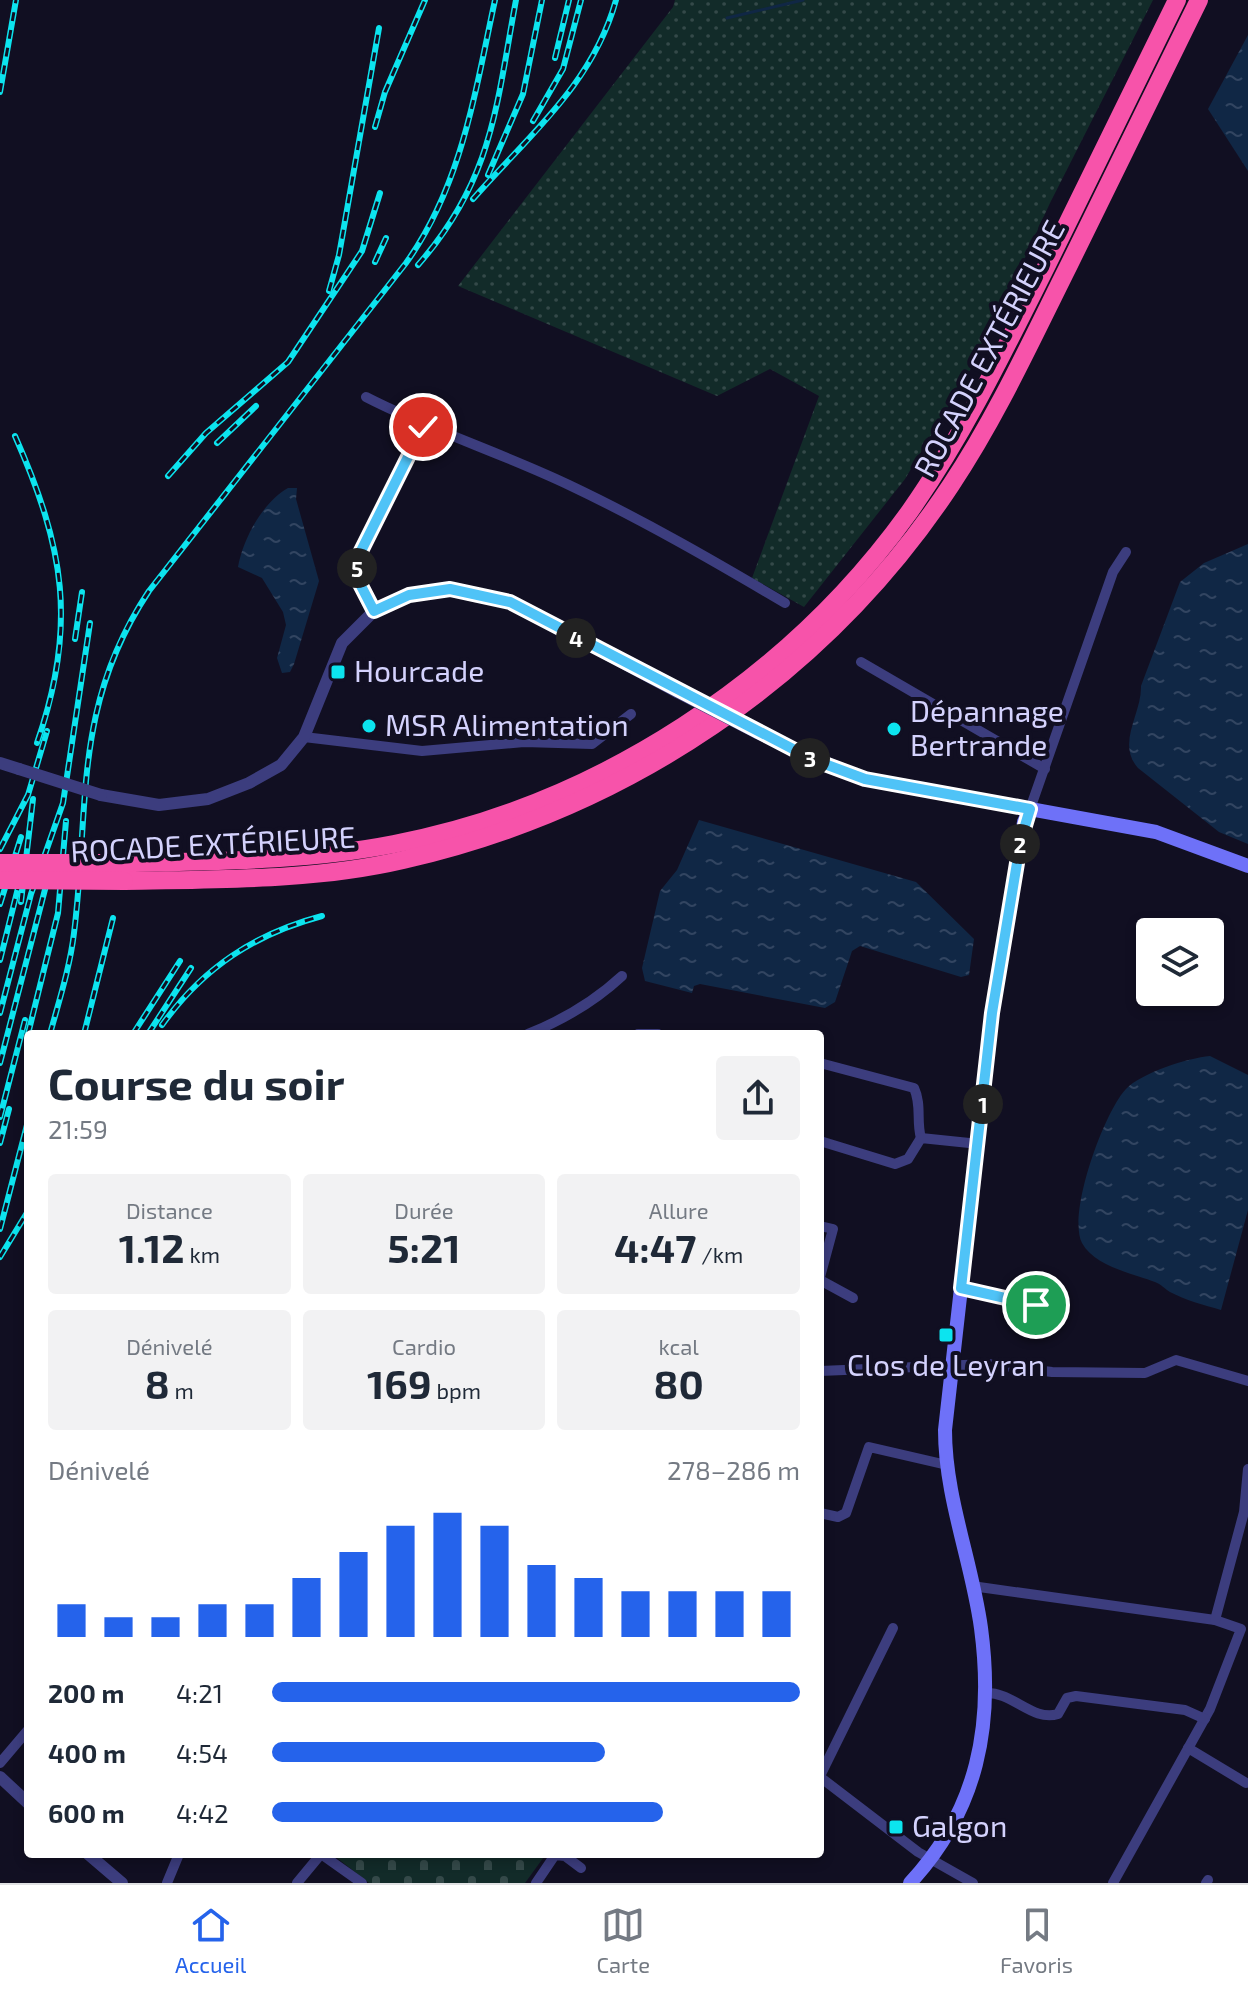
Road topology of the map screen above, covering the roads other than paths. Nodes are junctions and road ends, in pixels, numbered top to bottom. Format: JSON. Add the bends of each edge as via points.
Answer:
{"nodes":[{"id":1,"x":1177,"y":0,"type":"edge"},
{"id":2,"x":1199,"y":0,"type":"edge"},
{"id":3,"x":366,"y":397,"type":"dead end"},
{"id":4,"x":423,"y":427,"type":"junction"},
{"id":5,"x":1126,"y":552,"type":"dead end"},
{"id":6,"x":785,"y":603,"type":"dead end"},
{"id":7,"x":374,"y":611,"type":"junction"},
{"id":8,"x":861,"y":662,"type":"dead end"},
{"id":9,"x":631,"y":714,"type":"dead end"},
{"id":10,"x":304,"y":737,"type":"junction"},
{"id":11,"x":0,"y":763,"type":"edge"},
{"id":12,"x":1045,"y":769,"type":"junction"},
{"id":13,"x":1030,"y":809,"type":"junction"},
{"id":14,"x":0,"y":863,"type":"edge"},
{"id":15,"x":1248,"y":866,"type":"edge"},
{"id":16,"x":127,"y":872,"type":"junction"},
{"id":17,"x":0,"y":880,"type":"edge"},
{"id":18,"x":622,"y":976,"type":"dead end"},
{"id":19,"x":538,"y":1030,"type":"edge"},
{"id":20,"x":824,"y":1064,"type":"edge"},
{"id":21,"x":921,"y":1138,"type":"junction"},
{"id":22,"x":824,"y":1142,"type":"edge"},
{"id":23,"x":979,"y":1144,"type":"junction"},
{"id":24,"x":824,"y":1227,"type":"edge"},
{"id":25,"x":824,"y":1264,"type":"edge"},
{"id":26,"x":824,"y":1281,"type":"edge"},
{"id":27,"x":1042,"y":1283,"type":"dead end"},
{"id":28,"x":961,"y":1288,"type":"junction"},
{"id":29,"x":853,"y":1298,"type":"dead end"},
{"id":30,"x":1036,"y":1305,"type":"junction"},
{"id":31,"x":1031,"y":1325,"type":"dead end"},
{"id":32,"x":953,"y":1364,"type":"junction"},
{"id":33,"x":824,"y":1371,"type":"edge"},
{"id":34,"x":1248,"y":1381,"type":"edge"},
{"id":35,"x":947,"y":1465,"type":"junction"},
{"id":36,"x":1248,"y":1469,"type":"edge"},
{"id":37,"x":824,"y":1514,"type":"edge"},
{"id":38,"x":972,"y":1586,"type":"junction"},
{"id":39,"x":1215,"y":1620,"type":"junction"},
{"id":40,"x":893,"y":1628,"type":"dead end"},
{"id":41,"x":985,"y":1693,"type":"junction"},
{"id":42,"x":1205,"y":1719,"type":"junction"},
{"id":43,"x":24,"y":1735,"type":"edge"},
{"id":44,"x":1188,"y":1748,"type":"junction"},
{"id":45,"x":0,"y":1763,"type":"edge"},
{"id":46,"x":824,"y":1768,"type":"edge"},
{"id":47,"x":0,"y":1777,"type":"edge"},
{"id":48,"x":824,"y":1779,"type":"edge"},
{"id":49,"x":1246,"y":1783,"type":"edge"},
{"id":50,"x":24,"y":1799,"type":"edge"},
{"id":51,"x":93,"y":1858,"type":"edge"},
{"id":52,"x":177,"y":1858,"type":"edge"},
{"id":53,"x":318,"y":1858,"type":"edge"},
{"id":54,"x":327,"y":1858,"type":"edge"},
{"id":55,"x":553,"y":1858,"type":"edge"},
{"id":56,"x":568,"y":1858,"type":"edge"},
{"id":57,"x":933,"y":1859,"type":"junction"},
{"id":58,"x":581,"y":1868,"type":"dead end"},
{"id":59,"x":122,"y":1883,"type":"edge"},
{"id":60,"x":167,"y":1883,"type":"edge"},
{"id":61,"x":297,"y":1883,"type":"edge"},
{"id":62,"x":362,"y":1883,"type":"edge"},
{"id":63,"x":536,"y":1883,"type":"edge"},
{"id":64,"x":910,"y":1883,"type":"edge"},
{"id":65,"x":973,"y":1883,"type":"edge"},
{"id":66,"x":1113,"y":1883,"type":"edge"}],
"edges":[{"from":1,"to":16,"type":"highway","via":[[1003,353],[937,470],[868,565],[771,661],[640,753],[487,819],[397,844],[323,855]]},
{"from":2,"to":16,"type":"highway","name":"ROCADE EXTÉRIEURE","via":[[1022,360],[952,483],[882,577],[788,671],[648,767],[571,806],[492,836],[401,861],[325,873]]},
{"from":3,"to":4,"type":"street"},
{"from":4,"to":6,"type":"street","via":[[589,494]]},
{"from":4,"to":7,"type":"street","via":[[356,561],[359,582]]},
{"from":5,"to":12,"type":"street","via":[[1113,572]]},
{"from":7,"to":10,"type":"street","via":[[335,653]]},
{"from":7,"to":13,"type":"street","bridge":true,"via":[[409,595],[450,589],[510,602],[757,733],[865,779]]},
{"from":8,"to":12,"type":"street"},
{"from":9,"to":10,"type":"street","via":[[592,744],[524,742],[422,751]]},
{"from":10,"to":11,"type":"street","bridge":true,"via":[[281,765],[249,783],[208,799],[159,805],[101,795]]},
{"from":12,"to":13,"type":"street"},
{"from":13,"to":15,"type":"main road","via":[[1156,832]]},
{"from":13,"to":23,"type":"main road","via":[[992,1013]]},
{"from":14,"to":16,"type":"highway","bridge":true},
{"from":16,"to":17,"type":"highway","name":"ROCADE EXTÉRIEURE","bridge":true},
{"from":18,"to":19,"type":"street","via":[[559,1022]]},
{"from":20,"to":21,"type":"street","via":[[914,1088],[920,1101]]},
{"from":21,"to":22,"type":"street","via":[[908,1159],[895,1164]]},
{"from":21,"to":23,"type":"street"},
{"from":23,"to":28,"type":"main road"},
{"from":24,"to":25,"type":"street","via":[[833,1229]]},
{"from":26,"to":29,"type":"street"},
{"from":27,"to":30,"type":"street"},
{"from":28,"to":30,"type":"street"},
{"from":28,"to":32,"type":"main road"},
{"from":30,"to":31,"type":"street"},
{"from":32,"to":33,"type":"street"},
{"from":32,"to":34,"type":"street","via":[[1145,1373],[1176,1360]]},
{"from":32,"to":35,"type":"main road","via":[[945,1430]]},
{"from":35,"to":37,"type":"street","via":[[869,1447],[846,1513]]},
{"from":35,"to":38,"type":"main road"},
{"from":36,"to":39,"type":"street","via":[[1244,1512]]},
{"from":38,"to":39,"type":"street"},
{"from":38,"to":41,"type":"main road"},
{"from":39,"to":42,"type":"street","via":[[1241,1629]]},
{"from":40,"to":46,"type":"street"},
{"from":41,"to":42,"type":"street","via":[[1007,1696],[1048,1716],[1058,1714],[1067,1698],[1076,1696],[1185,1710]]},
{"from":41,"to":57,"type":"main road","via":[[984,1738],[965,1800]]},
{"from":42,"to":44,"type":"street"},
{"from":43,"to":45,"type":"street"},
{"from":44,"to":49,"type":"street"},
{"from":44,"to":66,"type":"street"},
{"from":47,"to":50,"type":"street"},
{"from":48,"to":57,"type":"street"},
{"from":51,"to":59,"type":"street"},
{"from":52,"to":60,"type":"street"},
{"from":53,"to":61,"type":"street"},
{"from":54,"to":62,"type":"street"},
{"from":55,"to":63,"type":"street"},
{"from":56,"to":58,"type":"street"},
{"from":57,"to":64,"type":"main road"},
{"from":57,"to":65,"type":"street"}]}
